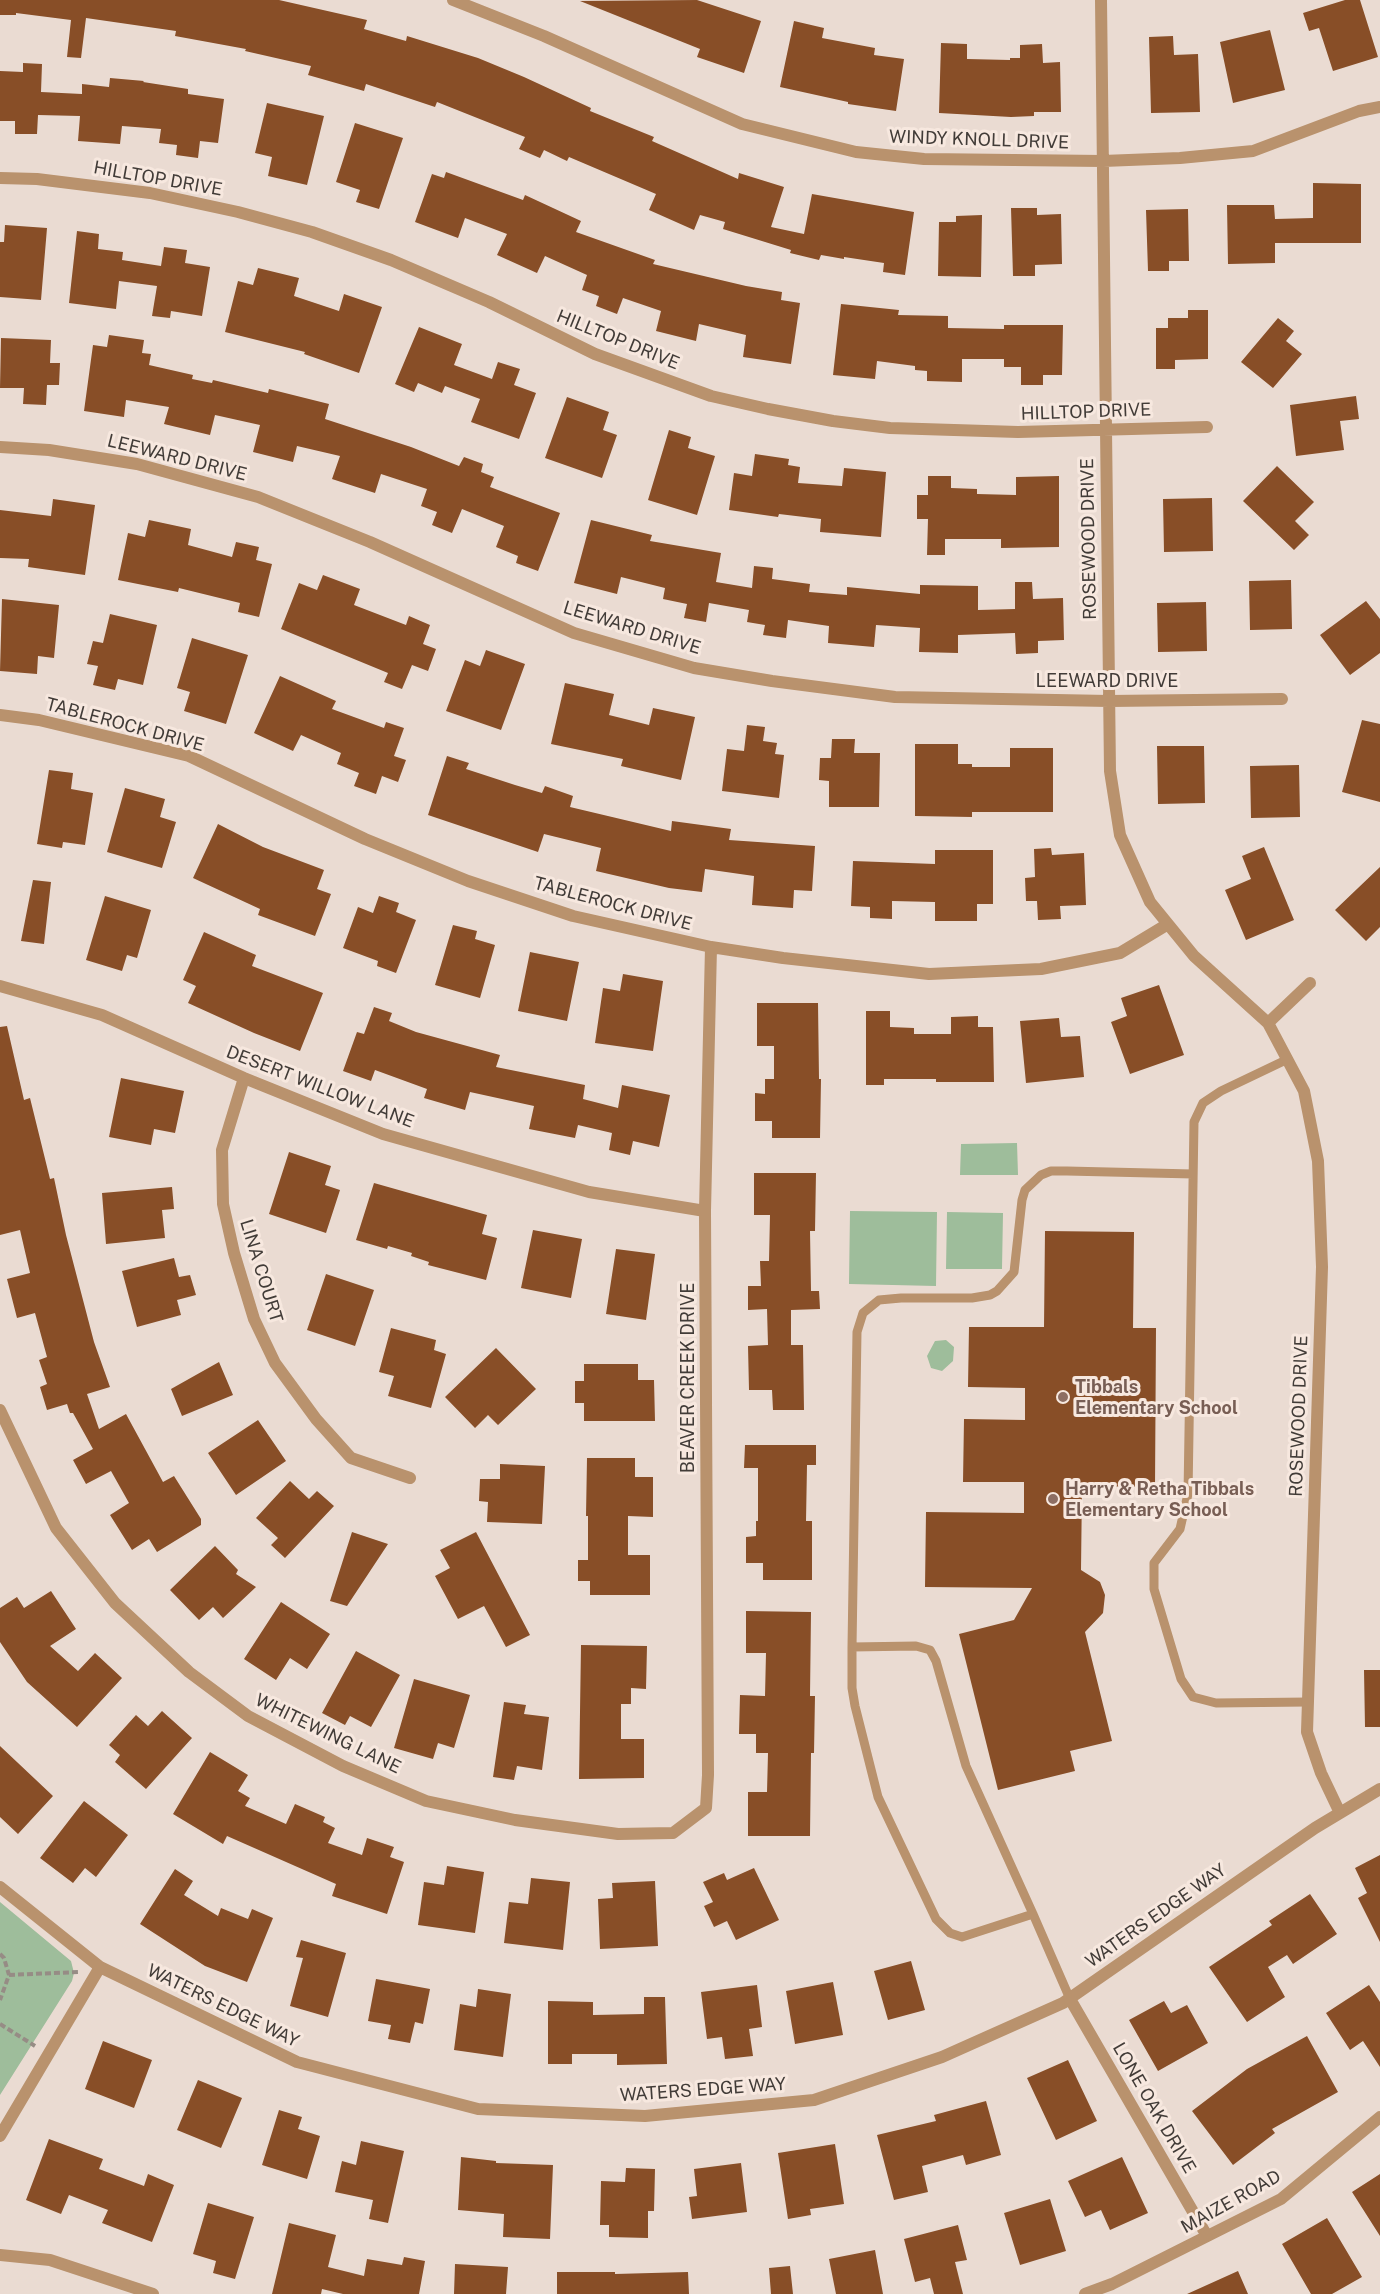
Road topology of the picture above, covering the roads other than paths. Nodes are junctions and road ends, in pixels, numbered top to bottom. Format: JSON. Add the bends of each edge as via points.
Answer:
{"nodes":[{"id":1,"x":453,"y":0,"type":"edge"},
{"id":2,"x":1101,"y":0,"type":"edge"},
{"id":3,"x":1380,"y":107,"type":"edge"},
{"id":4,"x":1102,"y":161,"type":"junction"},
{"id":5,"x":0,"y":178,"type":"edge"},
{"id":6,"x":1207,"y":427,"type":"dead end"},
{"id":7,"x":1106,"y":428,"type":"junction"},
{"id":8,"x":0,"y":447,"type":"edge"},
{"id":9,"x":1282,"y":699,"type":"dead end"},
{"id":10,"x":1109,"y":701,"type":"junction"},
{"id":11,"x":0,"y":715,"type":"edge"},
{"id":12,"x":1168,"y":924,"type":"junction"},
{"id":13,"x":711,"y":947,"type":"junction"},
{"id":14,"x":1310,"y":983,"type":"dead end"},
{"id":15,"x":0,"y":986,"type":"edge"},
{"id":16,"x":1268,"y":1023,"type":"junction"},
{"id":17,"x":1287,"y":1059,"type":"junction"},
{"id":18,"x":244,"y":1078,"type":"junction"},
{"id":19,"x":1193,"y":1174,"type":"junction"},
{"id":20,"x":705,"y":1211,"type":"junction"},
{"id":21,"x":0,"y":1410,"type":"edge"},
{"id":22,"x":410,"y":1478,"type":"dead end"},
{"id":23,"x":852,"y":1647,"type":"junction"},
{"id":24,"x":1308,"y":1701,"type":"junction"},
{"id":25,"x":1380,"y":1790,"type":"edge"},
{"id":26,"x":706,"y":1808,"type":"joint"},
{"id":27,"x":1340,"y":1813,"type":"junction"},
{"id":28,"x":0,"y":1887,"type":"edge"},
{"id":29,"x":1033,"y":1914,"type":"junction"},
{"id":30,"x":100,"y":1967,"type":"junction"},
{"id":31,"x":1070,"y":1999,"type":"junction"},
{"id":32,"x":1380,"y":2117,"type":"edge"},
{"id":33,"x":0,"y":2136,"type":"edge"},
{"id":34,"x":1207,"y":2236,"type":"junction"},
{"id":35,"x":0,"y":2256,"type":"edge"},
{"id":36,"x":153,"y":2294,"type":"edge"},
{"id":37,"x":1085,"y":2294,"type":"edge"}],
"edges":[{"from":1,"to":4,"type":"street","name":"WINDY KNOLL DRIVE","via":[[742,124],[856,152],[924,159]]},
{"from":2,"to":4,"type":"street","name":"ROSEWOOD DRIVE"},
{"from":3,"to":4,"type":"street","name":"WINDY KNOLL DRIVE","via":[[1359,111],[1253,151]]},
{"from":4,"to":7,"type":"street","name":"ROSEWOOD DRIVE"},
{"from":5,"to":7,"type":"street","name":"HILLTOP DRIVE","via":[[150,193],[312,232],[391,260],[489,302],[594,354],[711,396],[768,409],[891,428],[1018,432]]},
{"from":6,"to":7,"type":"street","name":"HILLTOP DRIVE"},
{"from":7,"to":10,"type":"street","name":"ROSEWOOD DRIVE"},
{"from":8,"to":10,"type":"street","name":"LEEWARD DRIVE","via":[[49,450],[137,464],[258,497],[574,633],[694,668],[895,697]]},
{"from":9,"to":10,"type":"street","name":"LEEWARD DRIVE"},
{"from":10,"to":12,"type":"street","name":"ROSEWOOD DRIVE","via":[[1110,771],[1120,835],[1150,902]]},
{"from":11,"to":13,"type":"street","name":"TABLEROCK DRIVE","via":[[39,720],[189,756],[365,839],[468,881],[573,916]]},
{"from":12,"to":13,"type":"street","name":"TABLEROCK DRIVE","via":[[1120,953],[1030,970],[929,974]]},
{"from":12,"to":16,"type":"street","name":"ROSEWOOD DRIVE","via":[[1194,956]]},
{"from":13,"to":20,"type":"street","name":"BEAVER CREEK DRIVE"},
{"from":14,"to":16,"type":"street"},
{"from":15,"to":18,"type":"street","name":"DESERT WILLOW LANE","via":[[102,1015]]},
{"from":16,"to":17,"type":"street","name":"ROSEWOOD DRIVE"},
{"from":17,"to":19,"type":"lane","via":[[1203,1103],[1194,1122]]},
{"from":17,"to":24,"type":"street","name":"ROSEWOOD DRIVE","via":[[1304,1090],[1318,1161],[1322,1267]]},
{"from":18,"to":20,"type":"street","name":"DESERT WILLOW LANE","via":[[383,1134],[589,1192]]},
{"from":18,"to":22,"type":"street","name":"LINA COURT","via":[[222,1150],[223,1204],[254,1319],[276,1363],[316,1419],[351,1458]]},
{"from":19,"to":23,"type":"lane","via":[[1051,1171],[1041,1175],[1025,1190],[1014,1272],[997,1291],[972,1298],[879,1300],[863,1313],[857,1332]]},
{"from":19,"to":24,"type":"lane","via":[[1188,1494],[1180,1529],[1155,1563],[1154,1589],[1181,1679],[1193,1697],[1216,1703]]},
{"from":20,"to":26,"type":"street","name":"BEAVER CREEK DRIVE"},
{"from":21,"to":26,"type":"street","name":"WHITEWING LANE","via":[[56,1528],[115,1603],[189,1672],[248,1716],[343,1766],[426,1801],[515,1820],[618,1834],[673,1833]]},
{"from":23,"to":29,"type":"lane","via":[[916,1646],[930,1650],[966,1766]]},
{"from":23,"to":29,"type":"lane","via":[[854,1697],[878,1797],[936,1919],[950,1933],[962,1937]]},
{"from":24,"to":27,"type":"street","name":"ROSEWOOD DRIVE","via":[[1307,1731]]},
{"from":25,"to":27,"type":"street","name":"WATERS EDGE WAY"},
{"from":27,"to":31,"type":"street","name":"WATERS EDGE WAY"},
{"from":28,"to":30,"type":"street","name":"WATERS EDGE WAY"},
{"from":29,"to":31,"type":"lane"},
{"from":30,"to":31,"type":"street","name":"WATERS EDGE WAY","via":[[297,2062],[478,2109],[645,2116],[814,2100],[942,2057]]},
{"from":30,"to":33,"type":"street"},
{"from":31,"to":34,"type":"street","name":"LONE OAK DRIVE"},
{"from":32,"to":34,"type":"street","name":"MAIZE ROAD","via":[[1281,2199]]},
{"from":34,"to":37,"type":"street","name":"MAIZE ROAD"},
{"from":35,"to":36,"type":"street","via":[[50,2260]]}]}
